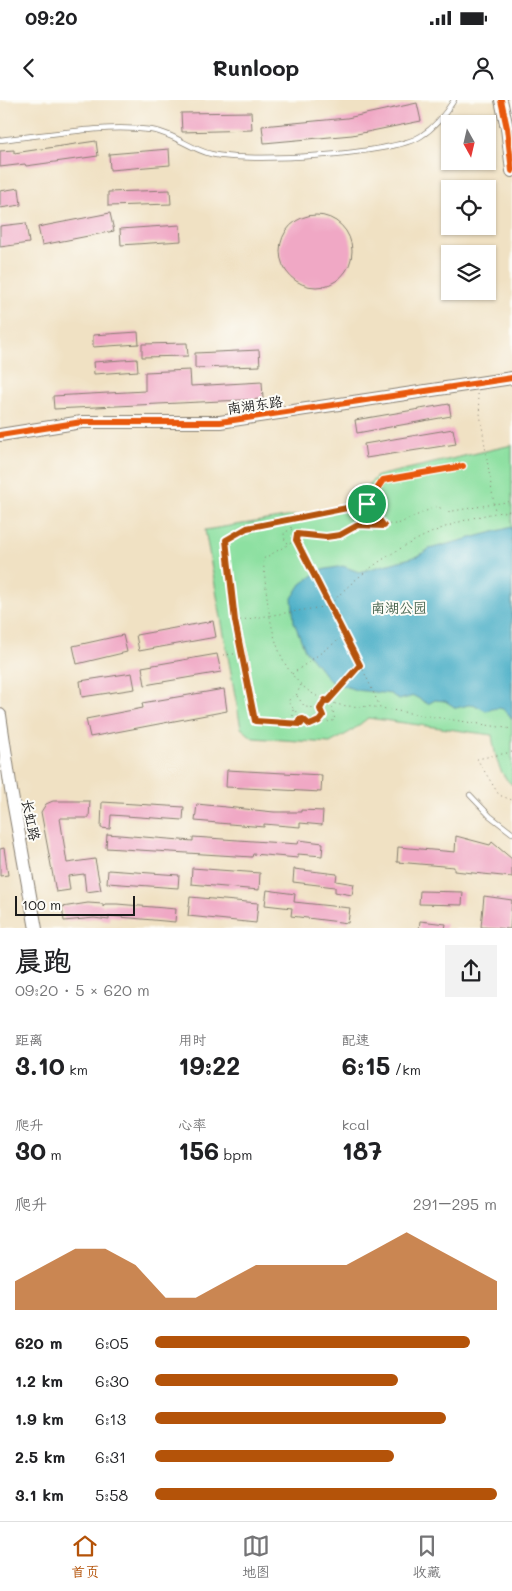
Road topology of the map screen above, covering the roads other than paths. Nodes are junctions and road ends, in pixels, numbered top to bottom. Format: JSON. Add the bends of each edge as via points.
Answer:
{"nodes":[{"id":1,"x":454,"y":100,"type":"edge"},
{"id":2,"x":501,"y":100,"type":"edge"},
{"id":3,"x":0,"y":140,"type":"edge"},
{"id":4,"x":512,"y":171,"type":"edge"},
{"id":5,"x":512,"y":374,"type":"edge"},
{"id":6,"x":0,"y":435,"type":"edge"},
{"id":7,"x":0,"y":716,"type":"edge"},
{"id":8,"x":470,"y":795,"type":"dead end"},
{"id":9,"x":512,"y":833,"type":"edge"},
{"id":10,"x":36,"y":928,"type":"edge"}],
"edges":[{"from":1,"to":3,"type":"lane","via":[[445,114],[421,136],[403,144],[306,157],[238,158],[211,154],[153,130],[121,128]]},
{"from":2,"to":4,"type":"street"},
{"from":5,"to":6,"type":"street","name":"南湖东路","via":[[476,384],[220,422],[82,422]]},
{"from":7,"to":10,"type":"street","name":"长虹路","via":[[10,790]]},
{"from":8,"to":9,"type":"lane"}]}
